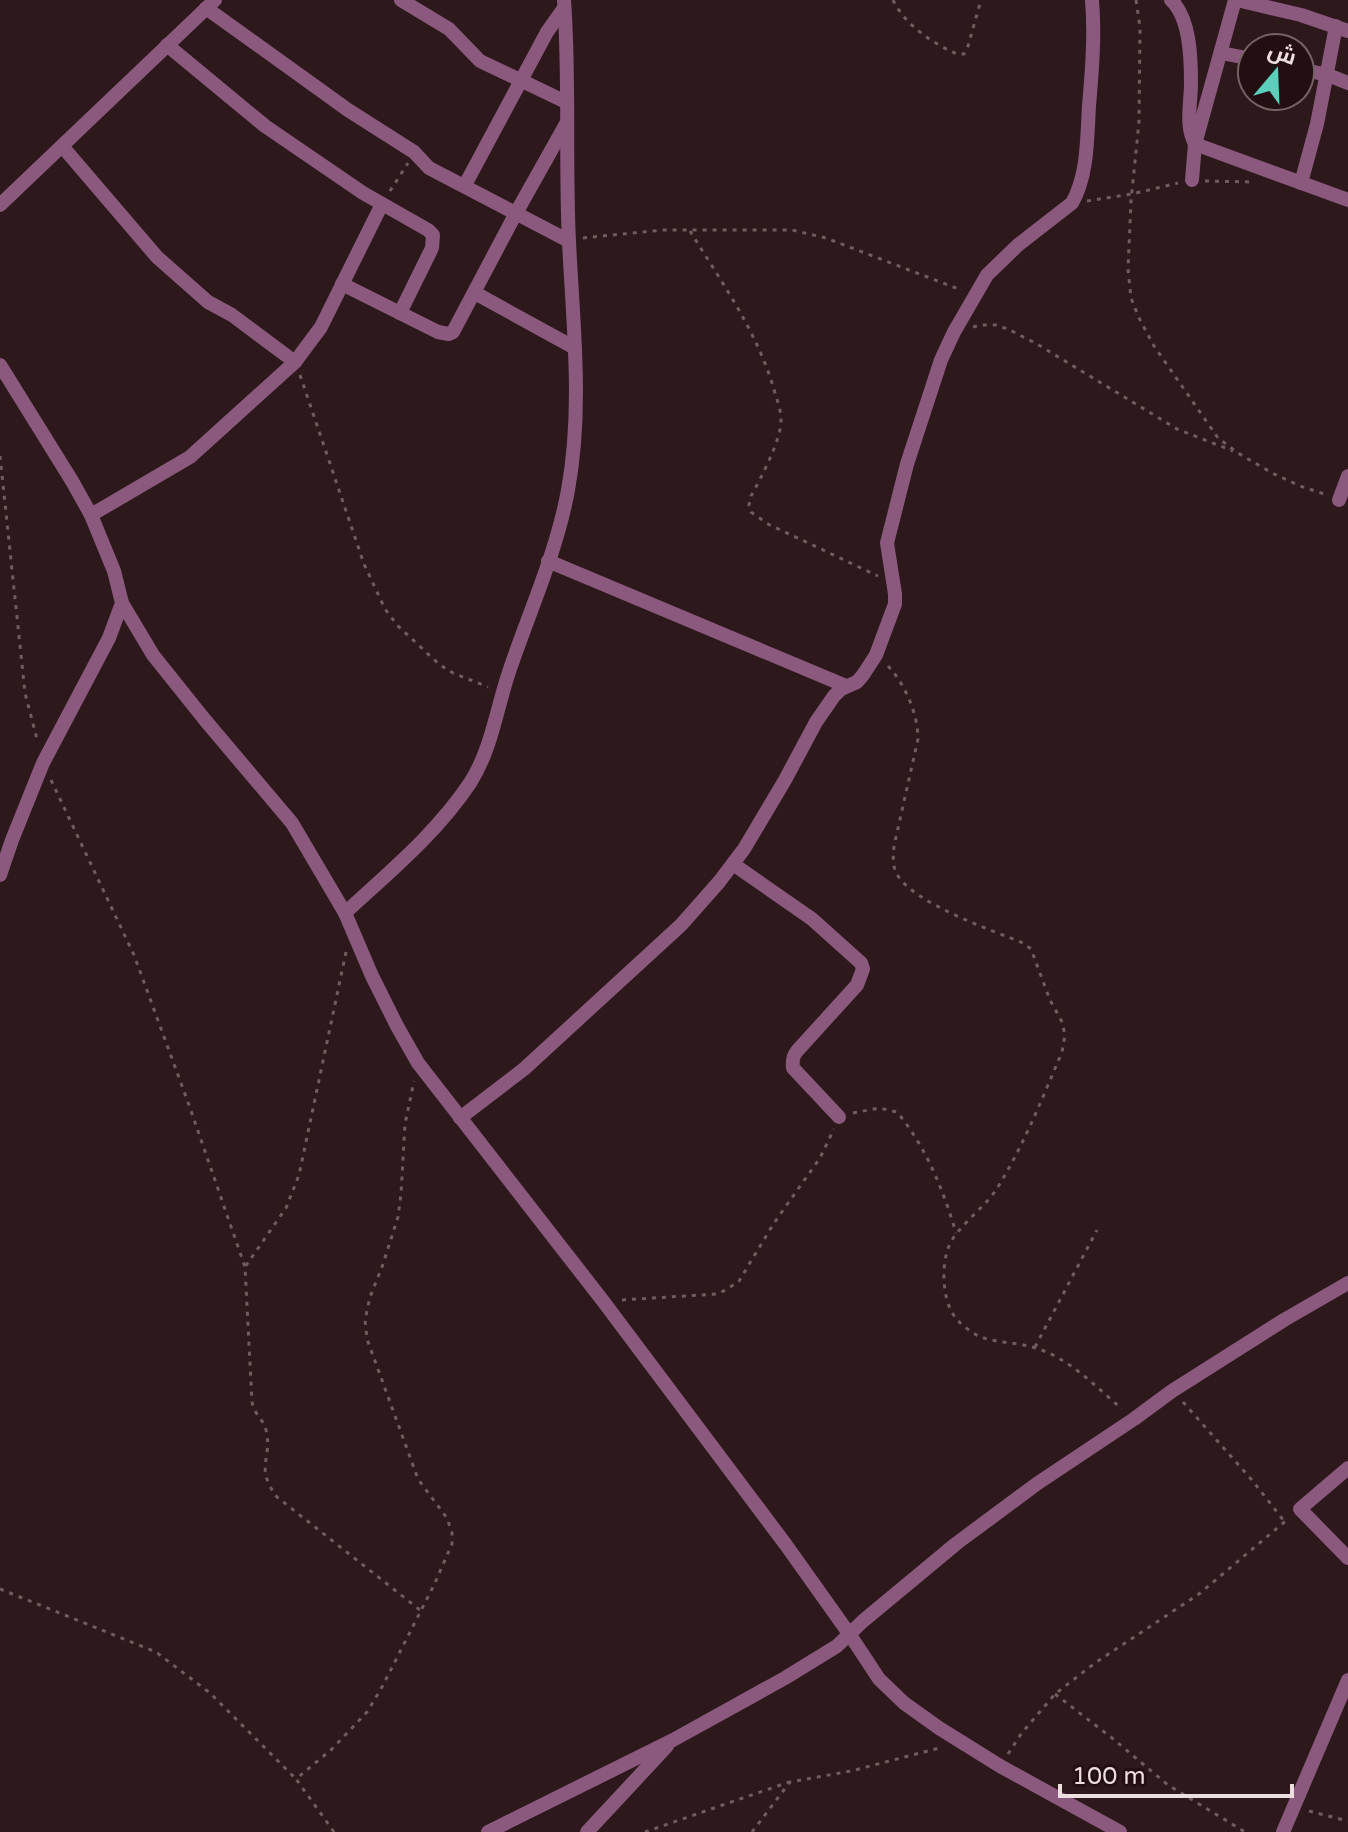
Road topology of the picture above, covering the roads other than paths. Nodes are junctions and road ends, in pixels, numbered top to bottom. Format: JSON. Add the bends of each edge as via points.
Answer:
{"nodes":[{"id":1,"x":401,"y":0,"type":"edge"},
{"id":2,"x":1092,"y":0,"type":"edge"},
{"id":3,"x":1171,"y":0,"type":"edge"},
{"id":4,"x":1236,"y":0,"type":"edge"},
{"id":5,"x":1307,"y":0,"type":"edge"},
{"id":6,"x":210,"y":4,"type":"edge"},
{"id":7,"x":564,"y":4,"type":"edge"},
{"id":8,"x":1301,"y":15,"type":"junction"},
{"id":9,"x":1342,"y":28,"type":"edge"},
{"id":10,"x":167,"y":45,"type":"junction"},
{"id":11,"x":1221,"y":53,"type":"junction"},
{"id":12,"x":1236,"y":56,"type":"edge"},
{"id":13,"x":1316,"y":72,"type":"edge"},
{"id":14,"x":1328,"y":75,"type":"junction"},
{"id":15,"x":521,"y":82,"type":"junction"},
{"id":16,"x":1348,"y":83,"type":"edge"},
{"id":17,"x":566,"y":102,"type":"junction"},
{"id":18,"x":567,"y":122,"type":"junction"},
{"id":19,"x":1195,"y":144,"type":"junction"},
{"id":20,"x":62,"y":146,"type":"junction"},
{"id":21,"x":1192,"y":180,"type":"dead end"},
{"id":22,"x":1301,"y":183,"type":"junction"},
{"id":23,"x":465,"y":185,"type":"junction"},
{"id":24,"x":1348,"y":200,"type":"edge"},
{"id":25,"x":382,"y":204,"type":"junction"},
{"id":26,"x":0,"y":205,"type":"edge"},
{"id":27,"x":516,"y":213,"type":"junction"},
{"id":28,"x":569,"y":241,"type":"junction"},
{"id":29,"x":342,"y":284,"type":"junction"},
{"id":30,"x":475,"y":293,"type":"junction"},
{"id":31,"x":400,"y":313,"type":"junction"},
{"id":32,"x":575,"y":348,"type":"junction"},
{"id":33,"x":295,"y":362,"type":"junction"},
{"id":34,"x":0,"y":365,"type":"edge"},
{"id":35,"x":1348,"y":476,"type":"edge"},
{"id":36,"x":1339,"y":500,"type":"road end"},
{"id":37,"x":91,"y":515,"type":"junction"},
{"id":38,"x":548,"y":561,"type":"junction"},
{"id":39,"x":122,"y":603,"type":"junction"},
{"id":40,"x":846,"y":686,"type":"junction"},
{"id":41,"x":733,"y":864,"type":"junction"},
{"id":42,"x":0,"y":875,"type":"edge"},
{"id":43,"x":348,"y":920,"type":"junction"},
{"id":44,"x":839,"y":1117,"type":"road end"},
{"id":45,"x":460,"y":1118,"type":"junction"},
{"id":46,"x":1348,"y":1283,"type":"edge"},
{"id":47,"x":1348,"y":1468,"type":"edge"},
{"id":48,"x":1348,"y":1558,"type":"edge"},
{"id":49,"x":850,"y":1635,"type":"junction"},
{"id":50,"x":1348,"y":1680,"type":"edge"},
{"id":51,"x":673,"y":1740,"type":"junction"},
{"id":52,"x":488,"y":1832,"type":"edge"},
{"id":53,"x":587,"y":1832,"type":"edge"},
{"id":54,"x":1120,"y":1832,"type":"edge"},
{"id":55,"x":1283,"y":1832,"type":"edge"}],
"edges":[{"from":1,"to":15,"type":"street","via":[[449,29],[480,61]]},
{"from":2,"to":40,"type":"street","via":[[1089,109],[1077,194],[987,275],[954,332],[907,464],[887,543],[895,604],[876,655],[857,682]]},
{"from":3,"to":19,"type":"street","via":[[1187,26]]},
{"from":4,"to":8,"type":"street"},
{"from":4,"to":11,"type":"street"},
{"from":5,"to":8,"type":"street"},
{"from":6,"to":10,"type":"street"},
{"from":6,"to":23,"type":"street","via":[[429,168]]},
{"from":7,"to":15,"type":"street"},
{"from":7,"to":17,"type":"street"},
{"from":8,"to":9,"type":"street"},
{"from":9,"to":14,"type":"street"},
{"from":10,"to":20,"type":"street"},
{"from":10,"to":25,"type":"street","via":[[265,126]]},
{"from":11,"to":12,"type":"street"},
{"from":11,"to":19,"type":"street"},
{"from":13,"to":14,"type":"street"},
{"from":14,"to":16,"type":"street"},
{"from":14,"to":22,"type":"street"},
{"from":15,"to":17,"type":"street"},
{"from":15,"to":23,"type":"street"},
{"from":17,"to":18,"type":"street"},
{"from":18,"to":27,"type":"street"},
{"from":18,"to":28,"type":"street"},
{"from":19,"to":21,"type":"street"},
{"from":19,"to":22,"type":"street"},
{"from":20,"to":26,"type":"street"},
{"from":20,"to":33,"type":"street","via":[[157,257],[208,302]]},
{"from":22,"to":24,"type":"street"},
{"from":23,"to":27,"type":"street"},
{"from":25,"to":29,"type":"street"},
{"from":25,"to":31,"type":"street","via":[[428,230],[434,240]]},
{"from":27,"to":28,"type":"street"},
{"from":27,"to":30,"type":"street"},
{"from":28,"to":32,"type":"street"},
{"from":29,"to":31,"type":"street"},
{"from":29,"to":33,"type":"street","via":[[321,327]]},
{"from":30,"to":31,"type":"street","via":[[449,334]]},
{"from":30,"to":32,"type":"street"},
{"from":32,"to":38,"type":"street","via":[[568,489]]},
{"from":33,"to":37,"type":"street","via":[[190,457]]},
{"from":34,"to":37,"type":"street"},
{"from":35,"to":36,"type":"street"},
{"from":37,"to":39,"type":"street"},
{"from":38,"to":40,"type":"street"},
{"from":38,"to":43,"type":"street","via":[[472,779],[430,835]]},
{"from":39,"to":42,"type":"street","via":[[43,763]]},
{"from":39,"to":43,"type":"street","via":[[153,655],[292,823]]},
{"from":40,"to":41,"type":"street","via":[[816,722]]},
{"from":41,"to":44,"type":"street","via":[[812,919],[861,963],[857,985],[792,1062]]},
{"from":41,"to":45,"type":"street","via":[[661,944],[524,1069]]},
{"from":43,"to":45,"type":"street","via":[[397,1026]]},
{"from":45,"to":49,"type":"street"},
{"from":46,"to":49,"type":"street","via":[[1172,1391],[1038,1483],[957,1543]]},
{"from":47,"to":48,"type":"street","via":[[1300,1509]]},
{"from":49,"to":51,"type":"street","via":[[813,1662]]},
{"from":49,"to":54,"type":"street","via":[[879,1679],[916,1712]]},
{"from":50,"to":55,"type":"street"},
{"from":51,"to":52,"type":"street"},
{"from":51,"to":53,"type":"street"}]}
